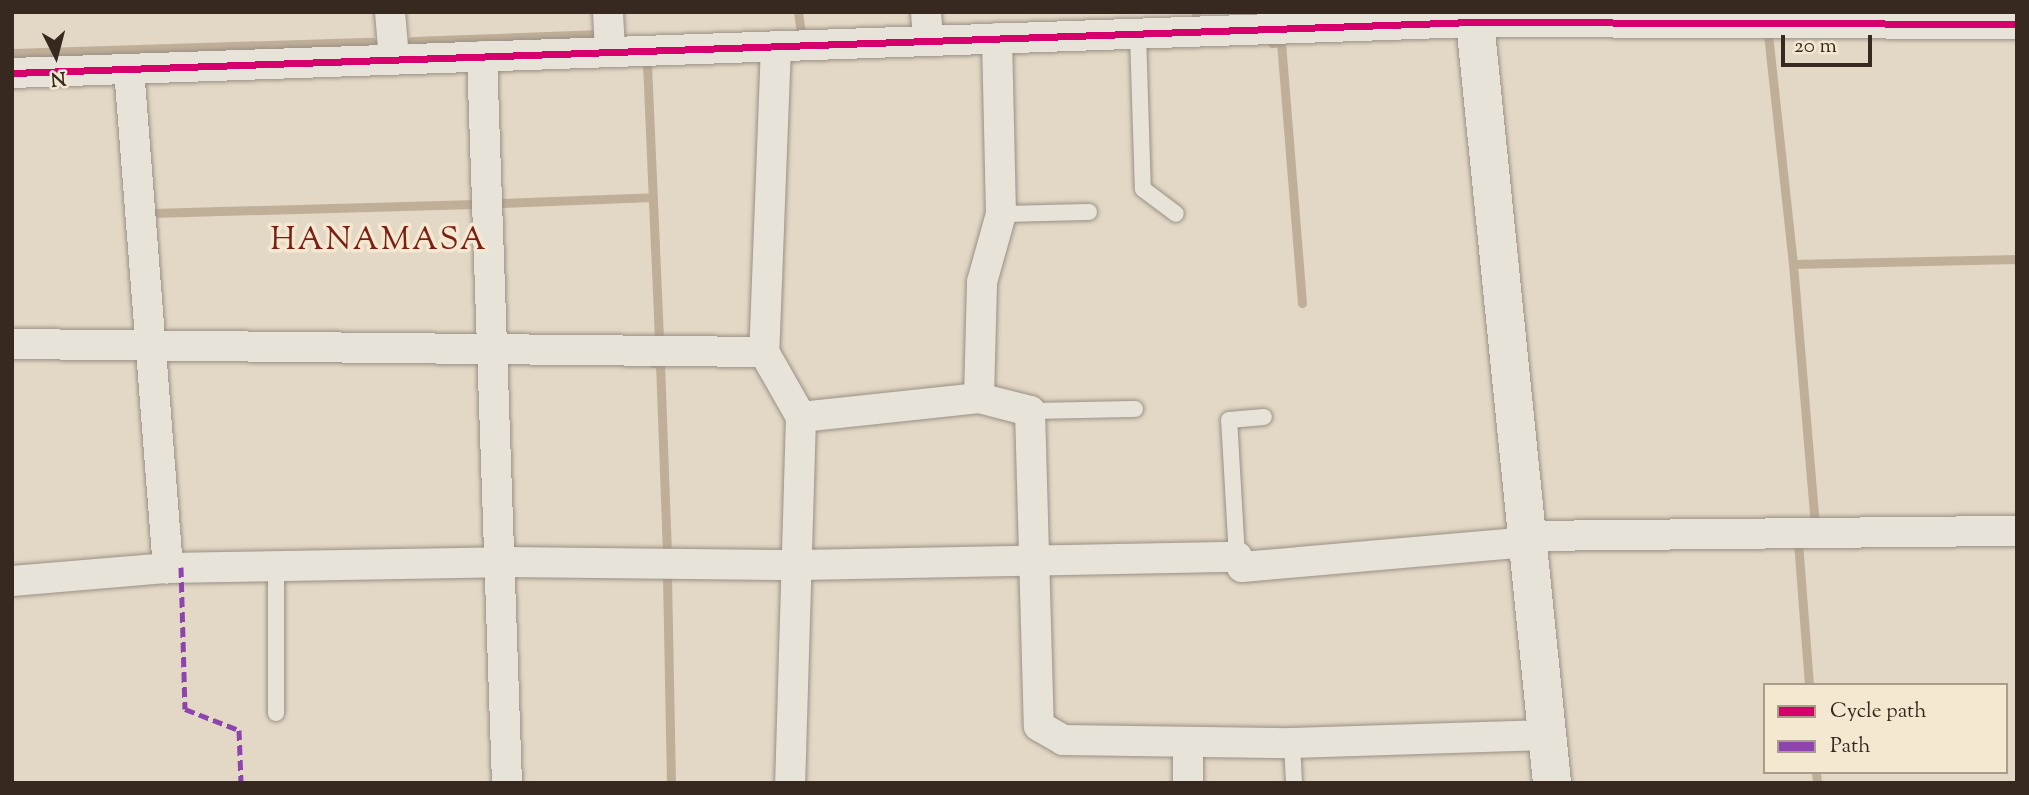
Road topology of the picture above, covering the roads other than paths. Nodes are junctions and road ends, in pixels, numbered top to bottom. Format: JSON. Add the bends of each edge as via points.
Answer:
{"nodes":[{"id":1,"x":390,"y":12,"type":"edge"},
{"id":2,"x":608,"y":12,"type":"edge"},
{"id":3,"x":1475,"y":17,"type":"edge"},
{"id":4,"x":1745,"y":18,"type":"edge"},
{"id":5,"x":2017,"y":24,"type":"edge"},
{"id":6,"x":927,"y":27,"type":"edge"},
{"id":7,"x":1138,"y":34,"type":"junction"},
{"id":8,"x":997,"y":38,"type":"junction"},
{"id":9,"x":776,"y":46,"type":"junction"},
{"id":10,"x":610,"y":52,"type":"junction"},
{"id":11,"x":482,"y":57,"type":"junction"},
{"id":12,"x":394,"y":59,"type":"junction"},
{"id":13,"x":129,"y":69,"type":"junction"},
{"id":14,"x":12,"y":73,"type":"edge"},
{"id":15,"x":1089,"y":212,"type":"dead end"},
{"id":16,"x":1001,"y":214,"type":"junction"},
{"id":17,"x":1176,"y":215,"type":"dead end"},
{"id":18,"x":12,"y":344,"type":"edge"},
{"id":19,"x":152,"y":347,"type":"junction"},
{"id":20,"x":764,"y":352,"type":"junction"},
{"id":21,"x":494,"y":354,"type":"junction"},
{"id":22,"x":979,"y":398,"type":"junction"},
{"id":23,"x":1135,"y":409,"type":"dead end"},
{"id":24,"x":1030,"y":411,"type":"junction"},
{"id":25,"x":801,"y":417,"type":"junction"},
{"id":26,"x":1264,"y":417,"type":"dead end"},
{"id":27,"x":2017,"y":531,"type":"edge"},
{"id":28,"x":1527,"y":539,"type":"junction"},
{"id":29,"x":1237,"y":557,"type":"junction"},
{"id":30,"x":1035,"y":561,"type":"junction"},
{"id":31,"x":502,"y":562,"type":"junction"},
{"id":32,"x":800,"y":565,"type":"junction"},
{"id":33,"x":276,"y":566,"type":"junction"},
{"id":34,"x":169,"y":568,"type":"junction"},
{"id":35,"x":12,"y":582,"type":"edge"},
{"id":36,"x":276,"y":713,"type":"dead end"},
{"id":37,"x":1547,"y":735,"type":"junction"},
{"id":38,"x":1188,"y":742,"type":"junction"},
{"id":39,"x":1292,"y":743,"type":"junction"},
{"id":40,"x":506,"y":783,"type":"edge"},
{"id":41,"x":790,"y":783,"type":"edge"},
{"id":42,"x":1188,"y":783,"type":"edge"},
{"id":43,"x":1294,"y":783,"type":"edge"},
{"id":44,"x":1552,"y":783,"type":"edge"}],
"edges":[{"from":1,"to":12,"type":"street"},
{"from":2,"to":10,"type":"street"},
{"from":3,"to":4,"type":"street"},
{"from":3,"to":7,"type":"street"},
{"from":3,"to":28,"type":"street"},
{"from":4,"to":5,"type":"street"},
{"from":6,"to":8,"type":"street"},
{"from":6,"to":9,"type":"street"},
{"from":7,"to":8,"type":"street"},
{"from":7,"to":17,"type":"lane","via":[[1143,189]]},
{"from":8,"to":16,"type":"street"},
{"from":9,"to":10,"type":"street"},
{"from":9,"to":20,"type":"street"},
{"from":10,"to":11,"type":"street"},
{"from":11,"to":12,"type":"street"},
{"from":11,"to":21,"type":"street"},
{"from":12,"to":13,"type":"street"},
{"from":13,"to":14,"type":"street"},
{"from":13,"to":19,"type":"street"},
{"from":15,"to":16,"type":"lane"},
{"from":16,"to":22,"type":"street","via":[[982,282]]},
{"from":18,"to":19,"type":"street"},
{"from":19,"to":21,"type":"street"},
{"from":19,"to":34,"type":"street"},
{"from":20,"to":21,"type":"street"},
{"from":20,"to":25,"type":"street"},
{"from":21,"to":31,"type":"street"},
{"from":22,"to":24,"type":"street"},
{"from":22,"to":25,"type":"street"},
{"from":23,"to":24,"type":"lane"},
{"from":24,"to":30,"type":"street"},
{"from":25,"to":32,"type":"street"},
{"from":26,"to":29,"type":"lane","via":[[1229,420]]},
{"from":27,"to":28,"type":"street"},
{"from":28,"to":29,"type":"street","via":[[1242,567]]},
{"from":28,"to":37,"type":"street"},
{"from":29,"to":30,"type":"street"},
{"from":30,"to":32,"type":"street"},
{"from":30,"to":38,"type":"street","via":[[1039,726],[1063,740]]},
{"from":31,"to":32,"type":"street"},
{"from":31,"to":33,"type":"street"},
{"from":31,"to":40,"type":"street"},
{"from":32,"to":41,"type":"street"},
{"from":33,"to":34,"type":"street"},
{"from":33,"to":36,"type":"lane"},
{"from":34,"to":35,"type":"street"},
{"from":37,"to":39,"type":"street"},
{"from":37,"to":44,"type":"street"},
{"from":38,"to":39,"type":"street"},
{"from":38,"to":42,"type":"street"},
{"from":39,"to":43,"type":"lane"}]}
